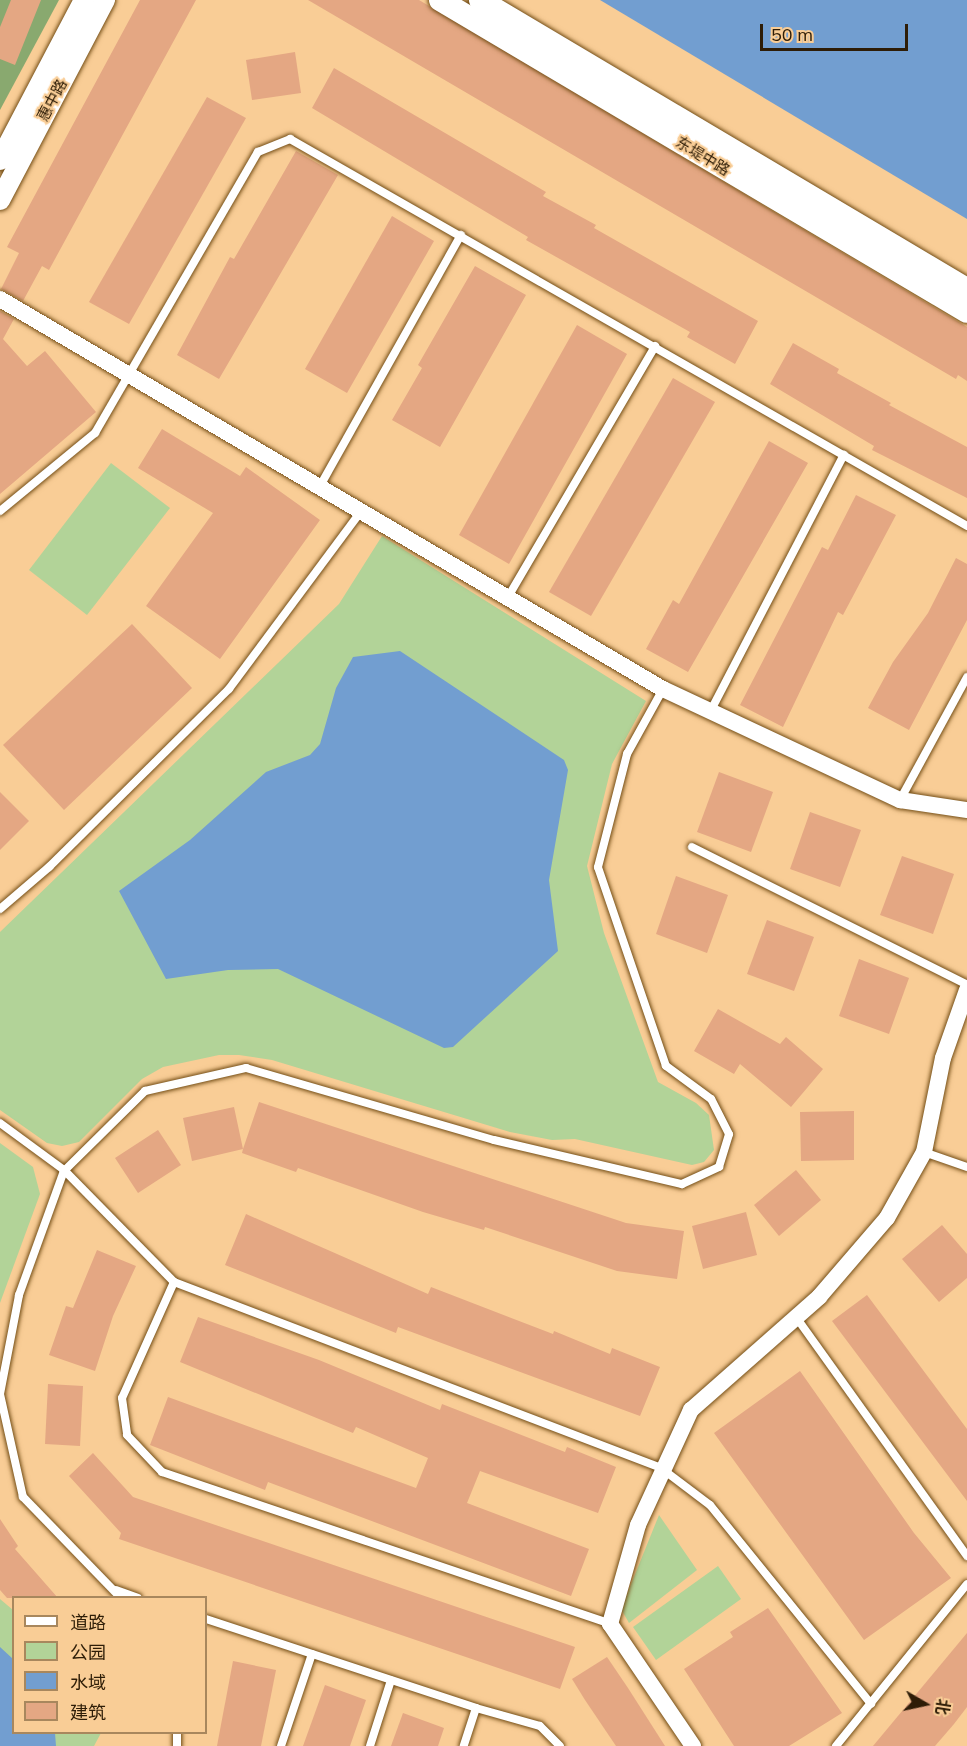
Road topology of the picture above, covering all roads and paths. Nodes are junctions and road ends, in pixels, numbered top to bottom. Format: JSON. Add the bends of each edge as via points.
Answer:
{"nodes":[{"id":1,"x":84,"y":0,"type":"edge"},
{"id":2,"x":105,"y":0,"type":"edge"},
{"id":3,"x":440,"y":0,"type":"edge"},
{"id":4,"x":480,"y":0,"type":"edge"},
{"id":5,"x":0,"y":160,"type":"edge"},
{"id":6,"x":0,"y":200,"type":"edge"},
{"id":7,"x":462,"y":235,"type":"junction"},
{"id":8,"x":967,"y":289,"type":"edge"},
{"id":9,"x":0,"y":299,"type":"edge"},
{"id":10,"x":967,"y":312,"type":"edge"},
{"id":11,"x":655,"y":346,"type":"junction"},
{"id":12,"x":127,"y":372,"type":"junction"},
{"id":13,"x":844,"y":455,"type":"junction"},
{"id":14,"x":320,"y":486,"type":"junction"},
{"id":15,"x":362,"y":510,"type":"junction"},
{"id":16,"x":0,"y":511,"type":"edge"},
{"id":17,"x":967,"y":526,"type":"edge"},
{"id":18,"x":508,"y":597,"type":"junction"},
{"id":19,"x":967,"y":677,"type":"edge"},
{"id":20,"x":663,"y":689,"type":"junction"},
{"id":21,"x":710,"y":712,"type":"junction"},
{"id":22,"x":900,"y":800,"type":"junction"},
{"id":23,"x":967,"y":810,"type":"edge"},
{"id":24,"x":692,"y":847,"type":"dead end"},
{"id":25,"x":0,"y":909,"type":"edge"},
{"id":26,"x":967,"y":985,"type":"edge"},
{"id":27,"x":967,"y":990,"type":"edge"},
{"id":28,"x":0,"y":1123,"type":"edge"},
{"id":29,"x":924,"y":1152,"type":"junction"},
{"id":30,"x":967,"y":1167,"type":"edge"},
{"id":31,"x":64,"y":1171,"type":"junction"},
{"id":32,"x":174,"y":1282,"type":"junction"},
{"id":33,"x":796,"y":1317,"type":"junction"},
{"id":34,"x":661,"y":1468,"type":"junction"},
{"id":35,"x":967,"y":1556,"type":"edge"},
{"id":36,"x":967,"y":1584,"type":"edge"},
{"id":37,"x":112,"y":1589,"type":"junction"},
{"id":38,"x":119,"y":1596,"type":"edge"},
{"id":39,"x":132,"y":1596,"type":"edge"},
{"id":40,"x":207,"y":1619,"type":"edge"},
{"id":41,"x":610,"y":1624,"type":"junction"},
{"id":42,"x":312,"y":1654,"type":"junction"},
{"id":43,"x":391,"y":1680,"type":"junction"},
{"id":44,"x":871,"y":1704,"type":"junction"},
{"id":45,"x":476,"y":1708,"type":"junction"},
{"id":46,"x":281,"y":1746,"type":"edge"},
{"id":47,"x":370,"y":1746,"type":"edge"},
{"id":48,"x":464,"y":1746,"type":"edge"},
{"id":49,"x":560,"y":1746,"type":"edge"},
{"id":50,"x":693,"y":1746,"type":"edge"},
{"id":51,"x":836,"y":1746,"type":"edge"}],
"edges":[{"from":1,"to":5,"type":"street","name":"惠中路"},
{"from":2,"to":6,"type":"street","name":"惠中路"},
{"from":3,"to":10,"type":"main road","name":"东堤中路"},
{"from":4,"to":8,"type":"main road","name":"东堤中路"},
{"from":7,"to":11,"type":"lane"},
{"from":7,"to":12,"type":"lane","via":[[290,139],[258,152]]},
{"from":7,"to":14,"type":"lane"},
{"from":9,"to":12,"type":"street"},
{"from":11,"to":13,"type":"lane"},
{"from":11,"to":18,"type":"lane"},
{"from":12,"to":14,"type":"street"},
{"from":12,"to":16,"type":"lane","via":[[94,433]]},
{"from":13,"to":17,"type":"lane"},
{"from":13,"to":21,"type":"lane"},
{"from":14,"to":15,"type":"street"},
{"from":15,"to":18,"type":"street"},
{"from":15,"to":25,"type":"lane","via":[[229,689],[49,867]]},
{"from":18,"to":20,"type":"street"},
{"from":19,"to":22,"type":"lane"},
{"from":20,"to":21,"type":"street"},
{"from":20,"to":31,"type":"lane","via":[[627,754],[598,867],[666,1066],[711,1099],[729,1134],[718,1167],[682,1185],[494,1140],[246,1068],[145,1090]]},
{"from":21,"to":22,"type":"street"},
{"from":22,"to":23,"type":"street"},
{"from":24,"to":26,"type":"lane"},
{"from":27,"to":29,"type":"street","via":[[943,1058]]},
{"from":28,"to":31,"type":"lane"},
{"from":29,"to":30,"type":"lane"},
{"from":29,"to":33,"type":"street","via":[[887,1218]]},
{"from":31,"to":32,"type":"lane"},
{"from":31,"to":37,"type":"lane","via":[[19,1295],[0,1394],[23,1497]]},
{"from":32,"to":34,"type":"lane"},
{"from":32,"to":41,"type":"lane","via":[[122,1398],[127,1435],[162,1472]]},
{"from":33,"to":34,"type":"street","via":[[691,1410]]},
{"from":33,"to":35,"type":"lane"},
{"from":34,"to":41,"type":"street","via":[[638,1525]]},
{"from":34,"to":44,"type":"lane","via":[[710,1505]]},
{"from":36,"to":44,"type":"lane"},
{"from":37,"to":38,"type":"lane"},
{"from":37,"to":39,"type":"lane"},
{"from":40,"to":42,"type":"lane"},
{"from":41,"to":50,"type":"street"},
{"from":42,"to":43,"type":"lane"},
{"from":42,"to":46,"type":"lane"},
{"from":43,"to":45,"type":"lane"},
{"from":43,"to":47,"type":"lane"},
{"from":44,"to":51,"type":"lane"},
{"from":45,"to":48,"type":"lane"},
{"from":45,"to":49,"type":"lane","via":[[540,1726]]}]}
